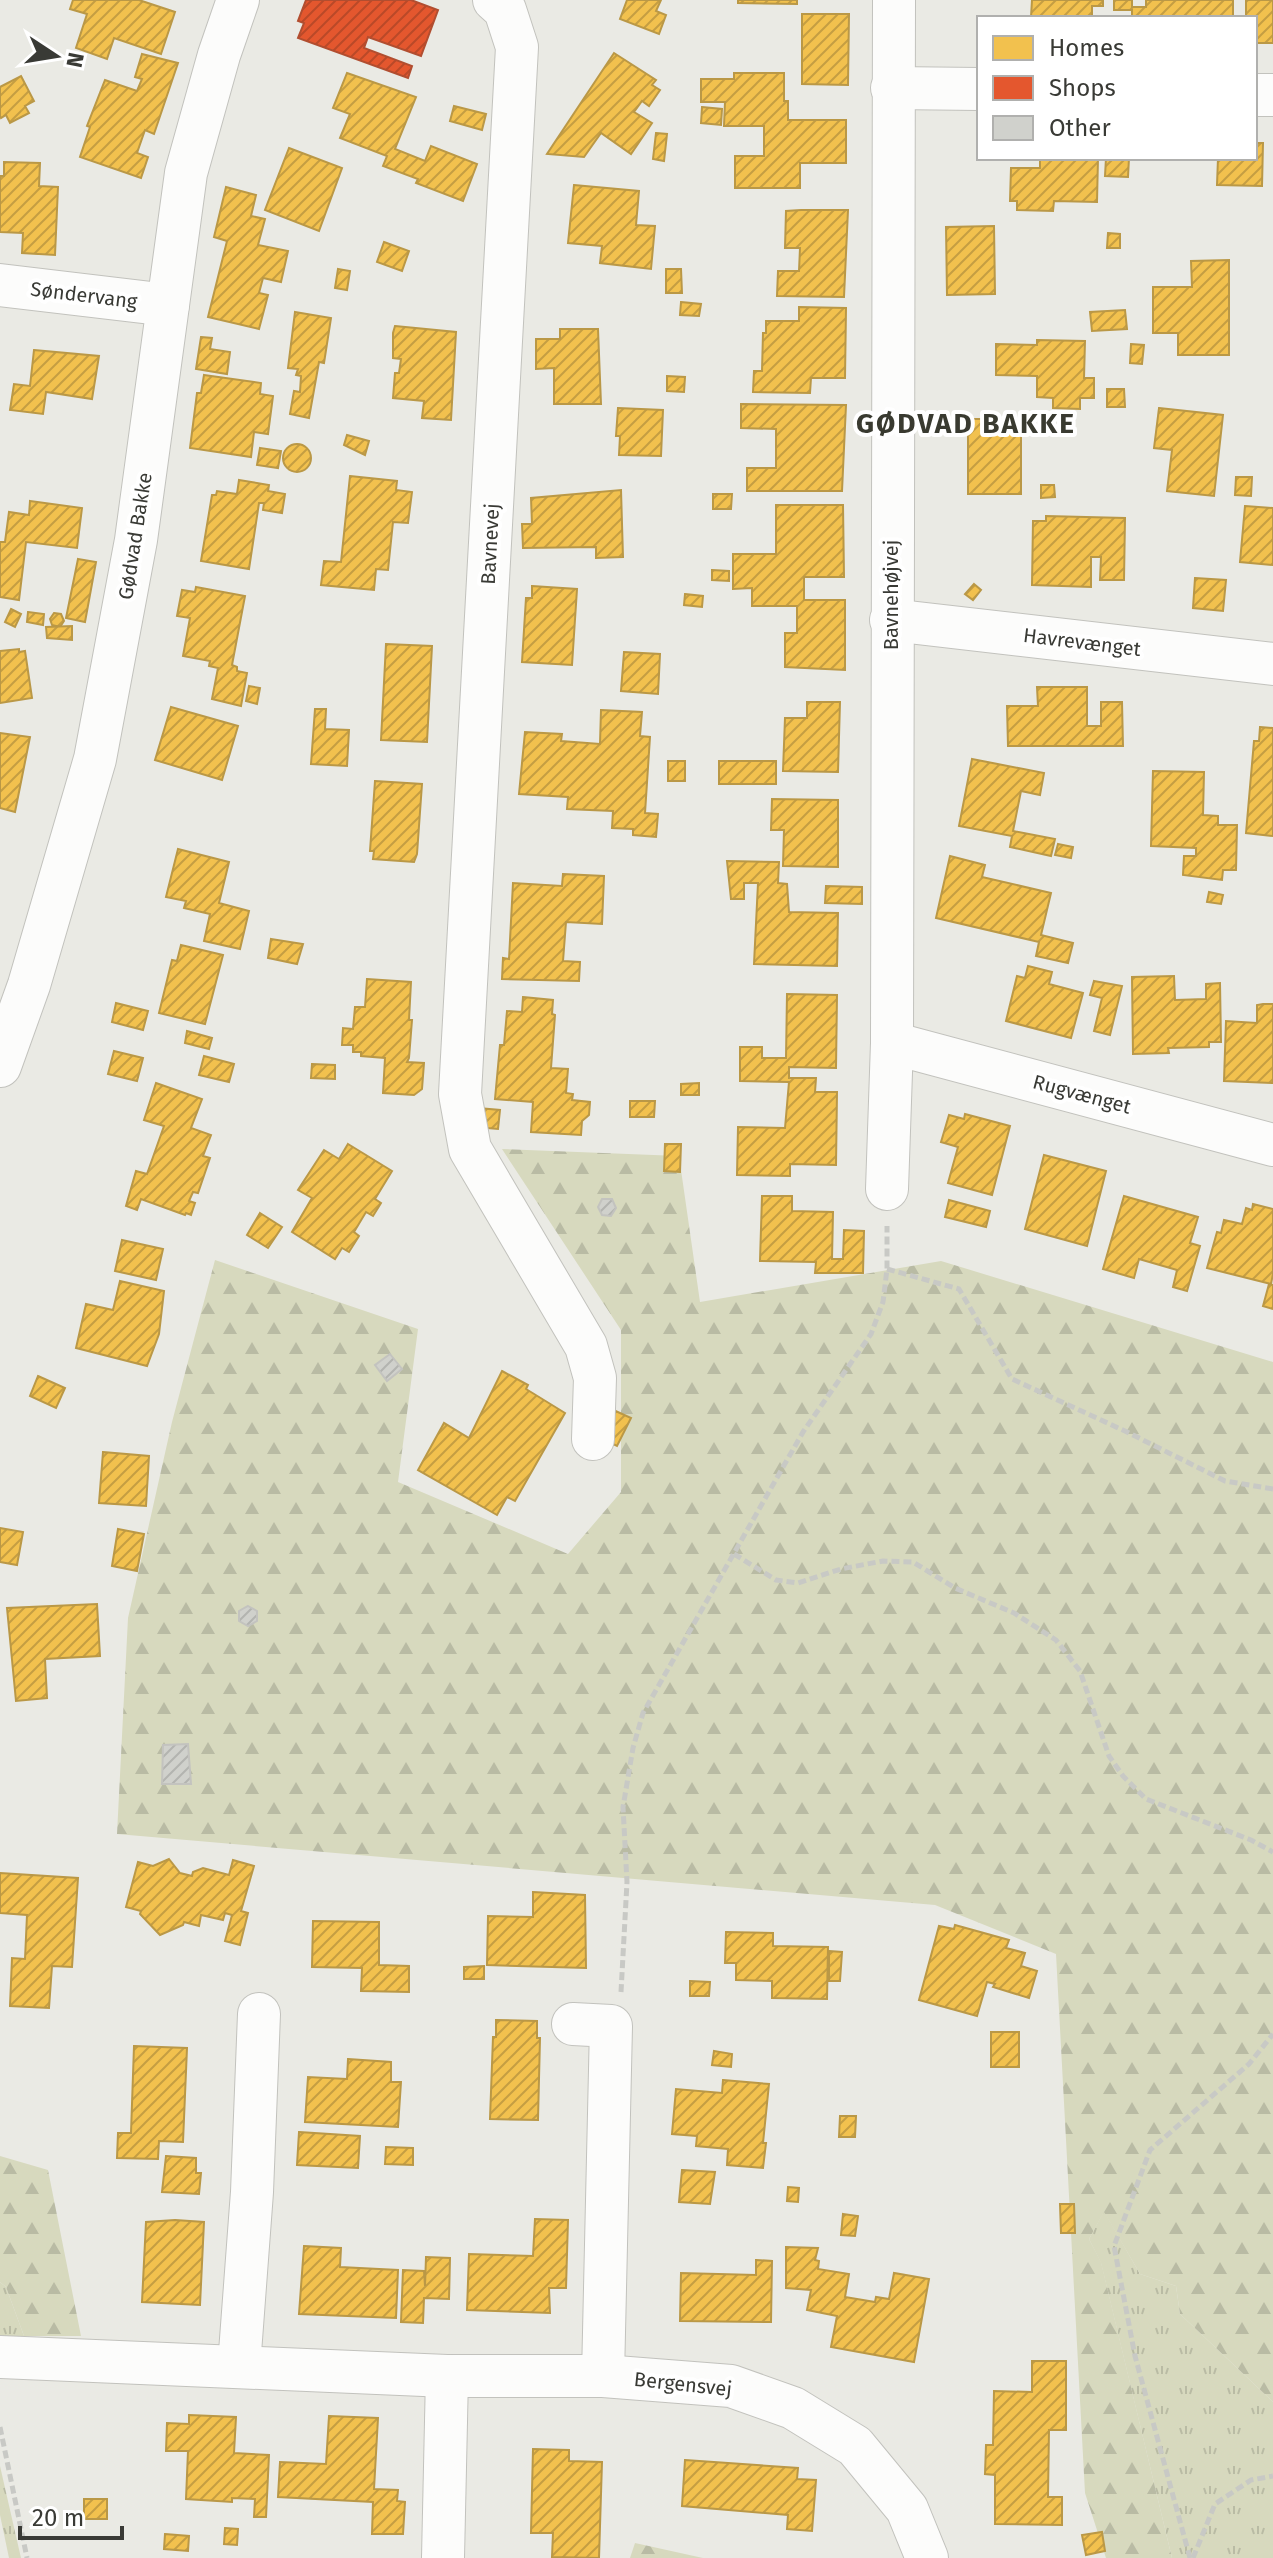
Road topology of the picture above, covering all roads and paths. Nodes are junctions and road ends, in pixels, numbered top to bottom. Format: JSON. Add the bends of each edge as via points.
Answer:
{"nodes":[{"id":1,"x":238,"y":0,"type":"edge"},
{"id":2,"x":494,"y":0,"type":"edge"},
{"id":3,"x":894,"y":0,"type":"edge"},
{"id":4,"x":892,"y":88,"type":"junction"},
{"id":5,"x":977,"y":89,"type":"edge"},
{"id":6,"x":0,"y":285,"type":"edge"},
{"id":7,"x":168,"y":305,"type":"junction"},
{"id":8,"x":891,"y":620,"type":"junction"},
{"id":9,"x":1273,"y":664,"type":"edge"},
{"id":10,"x":892,"y":1043,"type":"junction"},
{"id":11,"x":0,"y":1066,"type":"edge"},
{"id":12,"x":1273,"y":1145,"type":"edge"},
{"id":13,"x":887,"y":1189,"type":"joint"},
{"id":14,"x":887,"y":1269,"type":"junction"},
{"id":15,"x":593,"y":1439,"type":"dead end"},
{"id":16,"x":1273,"y":1489,"type":"edge"},
{"id":17,"x":734,"y":1554,"type":"junction"},
{"id":18,"x":1273,"y":1852,"type":"edge"},
{"id":19,"x":259,"y":2014,"type":"dead end"},
{"id":20,"x":592,"y":2025,"type":"joint"},
{"id":21,"x":1273,"y":2034,"type":"edge"},
{"id":22,"x":0,"y":2357,"type":"edge"},
{"id":23,"x":239,"y":2366,"type":"junction"},
{"id":24,"x":447,"y":2376,"type":"junction"},
{"id":25,"x":603,"y":2376,"type":"junction"},
{"id":26,"x":0,"y":2427,"type":"edge"},
{"id":27,"x":1273,"y":2476,"type":"edge"},
{"id":28,"x":27,"y":2558,"type":"edge"},
{"id":29,"x":443,"y":2558,"type":"edge"},
{"id":30,"x":927,"y":2558,"type":"edge"},
{"id":31,"x":1192,"y":2558,"type":"edge"}],
"edges":[{"from":1,"to":7,"type":"street","name":"Gødvad Bakke","via":[[186,173]]},
{"from":2,"to":15,"type":"street","name":"Bavnevej","via":[[505,10],[517,47],[460,1094],[470,1149],[586,1346],[595,1378]]},
{"from":3,"to":4,"type":"street","name":"Bavnehøjvej"},
{"from":4,"to":5,"type":"street"},
{"from":4,"to":8,"type":"street","name":"Bavnehøjvej"},
{"from":6,"to":7,"type":"street","name":"Søndervang"},
{"from":7,"to":11,"type":"street","name":"Gødvad Bakke","via":[[136,540],[95,759]]},
{"from":8,"to":9,"type":"street","name":"Havrevænget"},
{"from":8,"to":10,"type":"street","name":"Bavnehøjvej"},
{"from":10,"to":12,"type":"street","name":"Rugvænget"},
{"from":10,"to":13,"type":"street","name":"Bavnehøjvej"},
{"from":13,"to":14,"type":"path"},
{"from":14,"to":16,"type":"path","via":[[959,1289],[1012,1379],[1225,1481]]},
{"from":14,"to":17,"type":"path","via":[[883,1302],[871,1334],[803,1432]]},
{"from":17,"to":18,"type":"path","via":[[776,1580],[798,1583],[883,1561],[913,1562],[955,1588],[1014,1613],[1056,1640],[1080,1671],[1109,1756],[1146,1799]]},
{"from":17,"to":20,"type":"path","via":[[643,1713],[623,1807],[627,1882],[620,2003]]},
{"from":19,"to":23,"type":"street"},
{"from":20,"to":25,"type":"street"},
{"from":21,"to":31,"type":"path","via":[[1249,2064],[1150,2150],[1114,2246],[1135,2356]]},
{"from":22,"to":23,"type":"street","name":"Bergensvej"},
{"from":23,"to":24,"type":"street","name":"Bergensvej"},
{"from":24,"to":25,"type":"street","name":"Bergensvej"},
{"from":24,"to":29,"type":"street"},
{"from":25,"to":30,"type":"street","name":"Bergensvej","via":[[731,2386],[793,2408],[855,2446],[907,2509]]},
{"from":26,"to":28,"type":"path"},
{"from":27,"to":31,"type":"path","via":[[1251,2480],[1215,2504]]}]}
